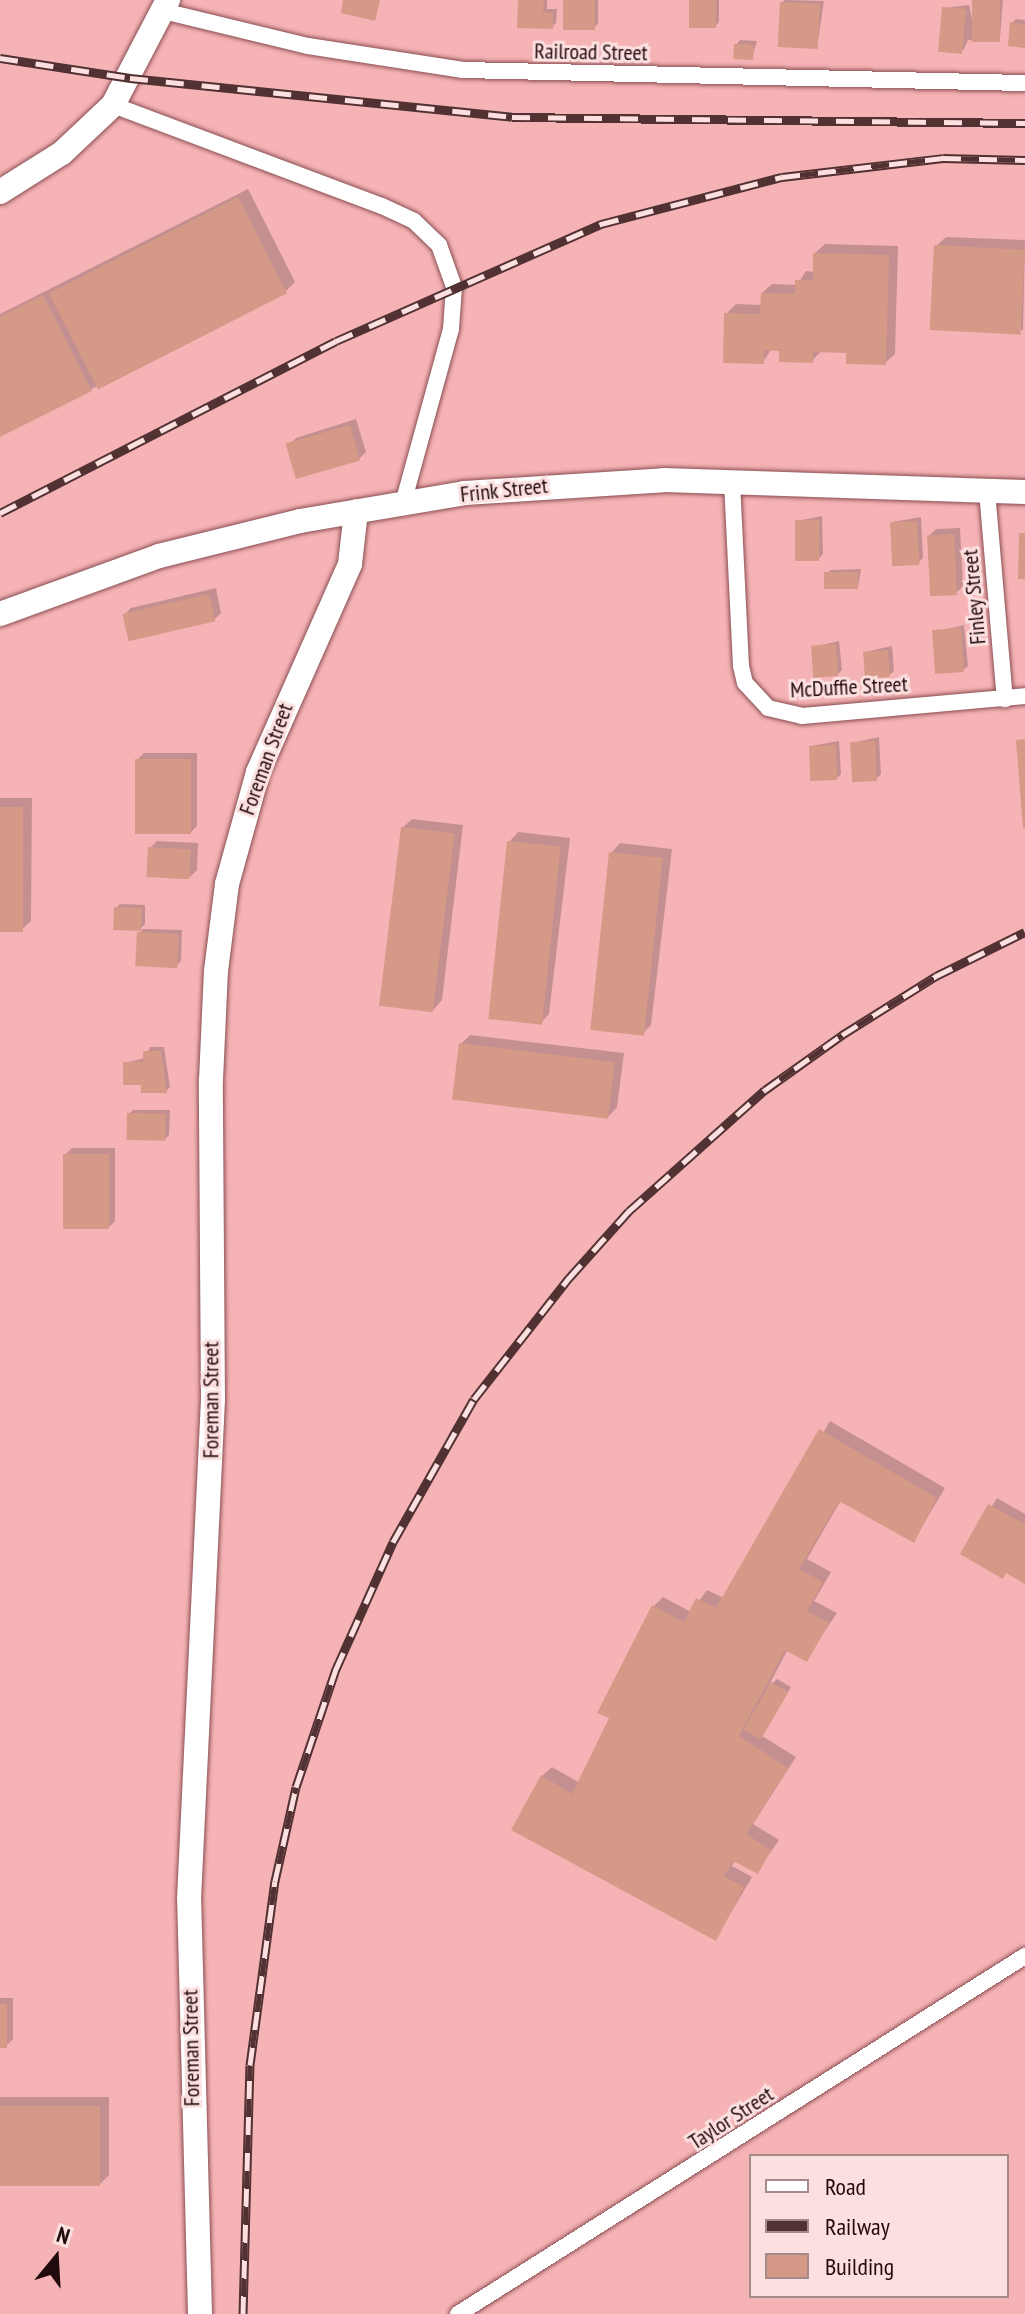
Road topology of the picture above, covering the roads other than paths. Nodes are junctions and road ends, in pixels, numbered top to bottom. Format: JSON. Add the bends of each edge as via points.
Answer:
{"nodes":[{"id":1,"x":166,"y":5,"type":"edge"},
{"id":2,"x":1025,"y":83,"type":"edge"},
{"id":3,"x":113,"y":105,"type":"junction"},
{"id":4,"x":0,"y":192,"type":"edge"},
{"id":5,"x":732,"y":482,"type":"junction"},
{"id":6,"x":987,"y":491,"type":"junction"},
{"id":7,"x":1025,"y":492,"type":"edge"},
{"id":8,"x":403,"y":503,"type":"junction"},
{"id":9,"x":356,"y":511,"type":"junction"},
{"id":10,"x":0,"y":614,"type":"edge"},
{"id":11,"x":1025,"y":696,"type":"edge"},
{"id":12,"x":1005,"y":699,"type":"junction"},
{"id":13,"x":1025,"y":1956,"type":"edge"},
{"id":14,"x":200,"y":2314,"type":"edge"},
{"id":15,"x":458,"y":2314,"type":"edge"}],
"edges":[{"from":1,"to":2,"type":"street","name":"Railroad Street","via":[[308,46],[463,70]]},
{"from":1,"to":3,"type":"street"},
{"from":3,"to":4,"type":"street","via":[[62,153]]},
{"from":3,"to":8,"type":"street","via":[[398,213],[439,245],[454,287],[451,329]]},
{"from":5,"to":6,"type":"street","name":"Frink Street"},
{"from":5,"to":8,"type":"street","name":"Frink Street","via":[[544,485]]},
{"from":5,"to":12,"type":"street","name":"McDuffie Street","via":[[741,666],[745,683],[761,703],[802,716]]},
{"from":6,"to":7,"type":"street","name":"Frink Street"},
{"from":6,"to":12,"type":"street","name":"Finley Street"},
{"from":8,"to":9,"type":"street","name":"Frink Street"},
{"from":9,"to":10,"type":"street","name":"Frink Street","via":[[159,556]]},
{"from":9,"to":14,"type":"street","name":"Foreman Street","via":[[350,564],[258,772],[227,884],[216,971],[211,1080],[213,1414],[189,1899]]},
{"from":11,"to":12,"type":"street","name":"McDuffie Street"},
{"from":13,"to":15,"type":"street","name":"Taylor Street"}]}
